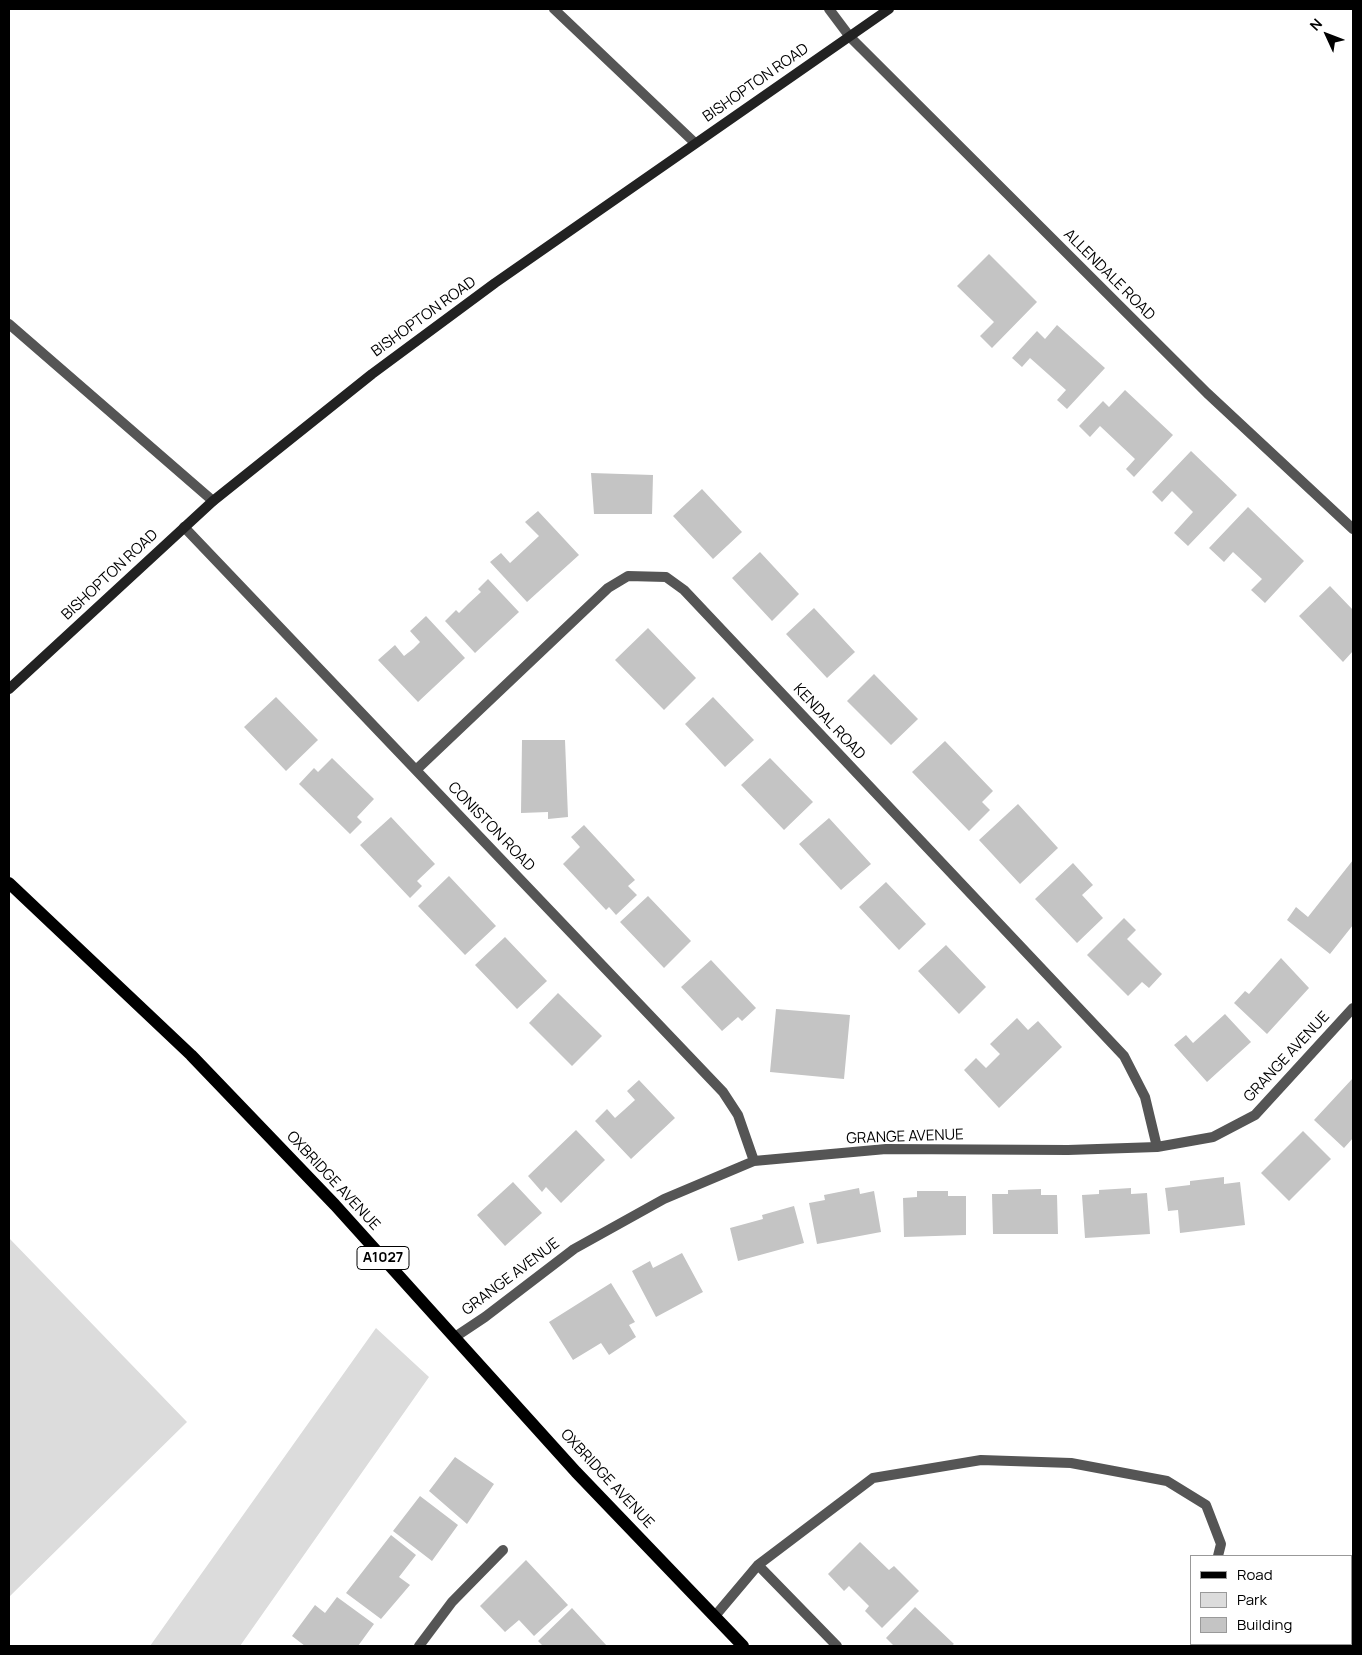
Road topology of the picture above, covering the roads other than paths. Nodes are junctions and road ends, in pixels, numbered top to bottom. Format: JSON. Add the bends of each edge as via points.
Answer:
{"nodes":[{"id":1,"x":554,"y":9,"type":"edge"},
{"id":2,"x":829,"y":9,"type":"edge"},
{"id":3,"x":888,"y":9,"type":"edge"},
{"id":4,"x":850,"y":36,"type":"junction"},
{"id":5,"x":695,"y":143,"type":"junction"},
{"id":6,"x":9,"y":324,"type":"edge"},
{"id":7,"x":213,"y":502,"type":"junction"},
{"id":8,"x":184,"y":527,"type":"junction"},
{"id":9,"x":1353,"y":529,"type":"edge"},
{"id":10,"x":9,"y":689,"type":"edge"},
{"id":11,"x":416,"y":770,"type":"junction"},
{"id":12,"x":9,"y":883,"type":"edge"},
{"id":13,"x":1353,"y":1008,"type":"edge"},
{"id":14,"x":1157,"y":1147,"type":"junction"},
{"id":15,"x":754,"y":1161,"type":"junction"},
{"id":16,"x":455,"y":1337,"type":"junction"},
{"id":17,"x":503,"y":1550,"type":"dead end"},
{"id":18,"x":1218,"y":1555,"type":"edge"},
{"id":19,"x":758,"y":1565,"type":"junction"},
{"id":20,"x":715,"y":1616,"type":"junction"},
{"id":21,"x":419,"y":1646,"type":"edge"},
{"id":22,"x":743,"y":1646,"type":"edge"},
{"id":23,"x":838,"y":1646,"type":"edge"}],
"edges":[{"from":1,"to":5,"type":"street"},
{"from":2,"to":4,"type":"street","name":"ALLENDALE ROAD"},
{"from":3,"to":4,"type":"street","name":"BISHOPTON ROAD"},
{"from":4,"to":5,"type":"street","name":"BISHOPTON ROAD"},
{"from":4,"to":9,"type":"street","name":"ALLENDALE ROAD","via":[[1207,394]]},
{"from":5,"to":7,"type":"street","name":"BISHOPTON ROAD","via":[[372,374]]},
{"from":6,"to":7,"type":"street"},
{"from":7,"to":8,"type":"street","name":"BISHOPTON ROAD"},
{"from":8,"to":10,"type":"street","name":"BISHOPTON ROAD"},
{"from":8,"to":11,"type":"street","name":"CONISTON ROAD"},
{"from":11,"to":14,"type":"street","name":"KENDAL ROAD","via":[[608,588],[628,576],[666,577],[691,597],[1124,1056],[1145,1097]]},
{"from":11,"to":15,"type":"street","name":"CONISTON ROAD","via":[[724,1092],[738,1115]]},
{"from":12,"to":16,"type":"main road","name":"OXBRIDGE AVENUE","number":"A1027","via":[[191,1055],[335,1205]]},
{"from":13,"to":14,"type":"street","name":"GRANGE AVENUE","via":[[1255,1115],[1213,1136]]},
{"from":14,"to":15,"type":"street","name":"GRANGE AVENUE","via":[[886,1150]]},
{"from":15,"to":16,"type":"street","name":"GRANGE AVENUE","via":[[664,1199],[574,1249]]},
{"from":16,"to":20,"type":"main road","name":"OXBRIDGE AVENUE","number":"A1027","via":[[576,1472]]},
{"from":17,"to":21,"type":"street","via":[[452,1602]]},
{"from":18,"to":19,"type":"street","via":[[1220,1544],[1206,1505],[1167,1481],[1071,1463],[981,1460],[873,1478]]},
{"from":19,"to":20,"type":"street"},
{"from":19,"to":23,"type":"street"},
{"from":20,"to":22,"type":"main road","name":"OXBRIDGE AVENUE","number":"A1027"}]}
